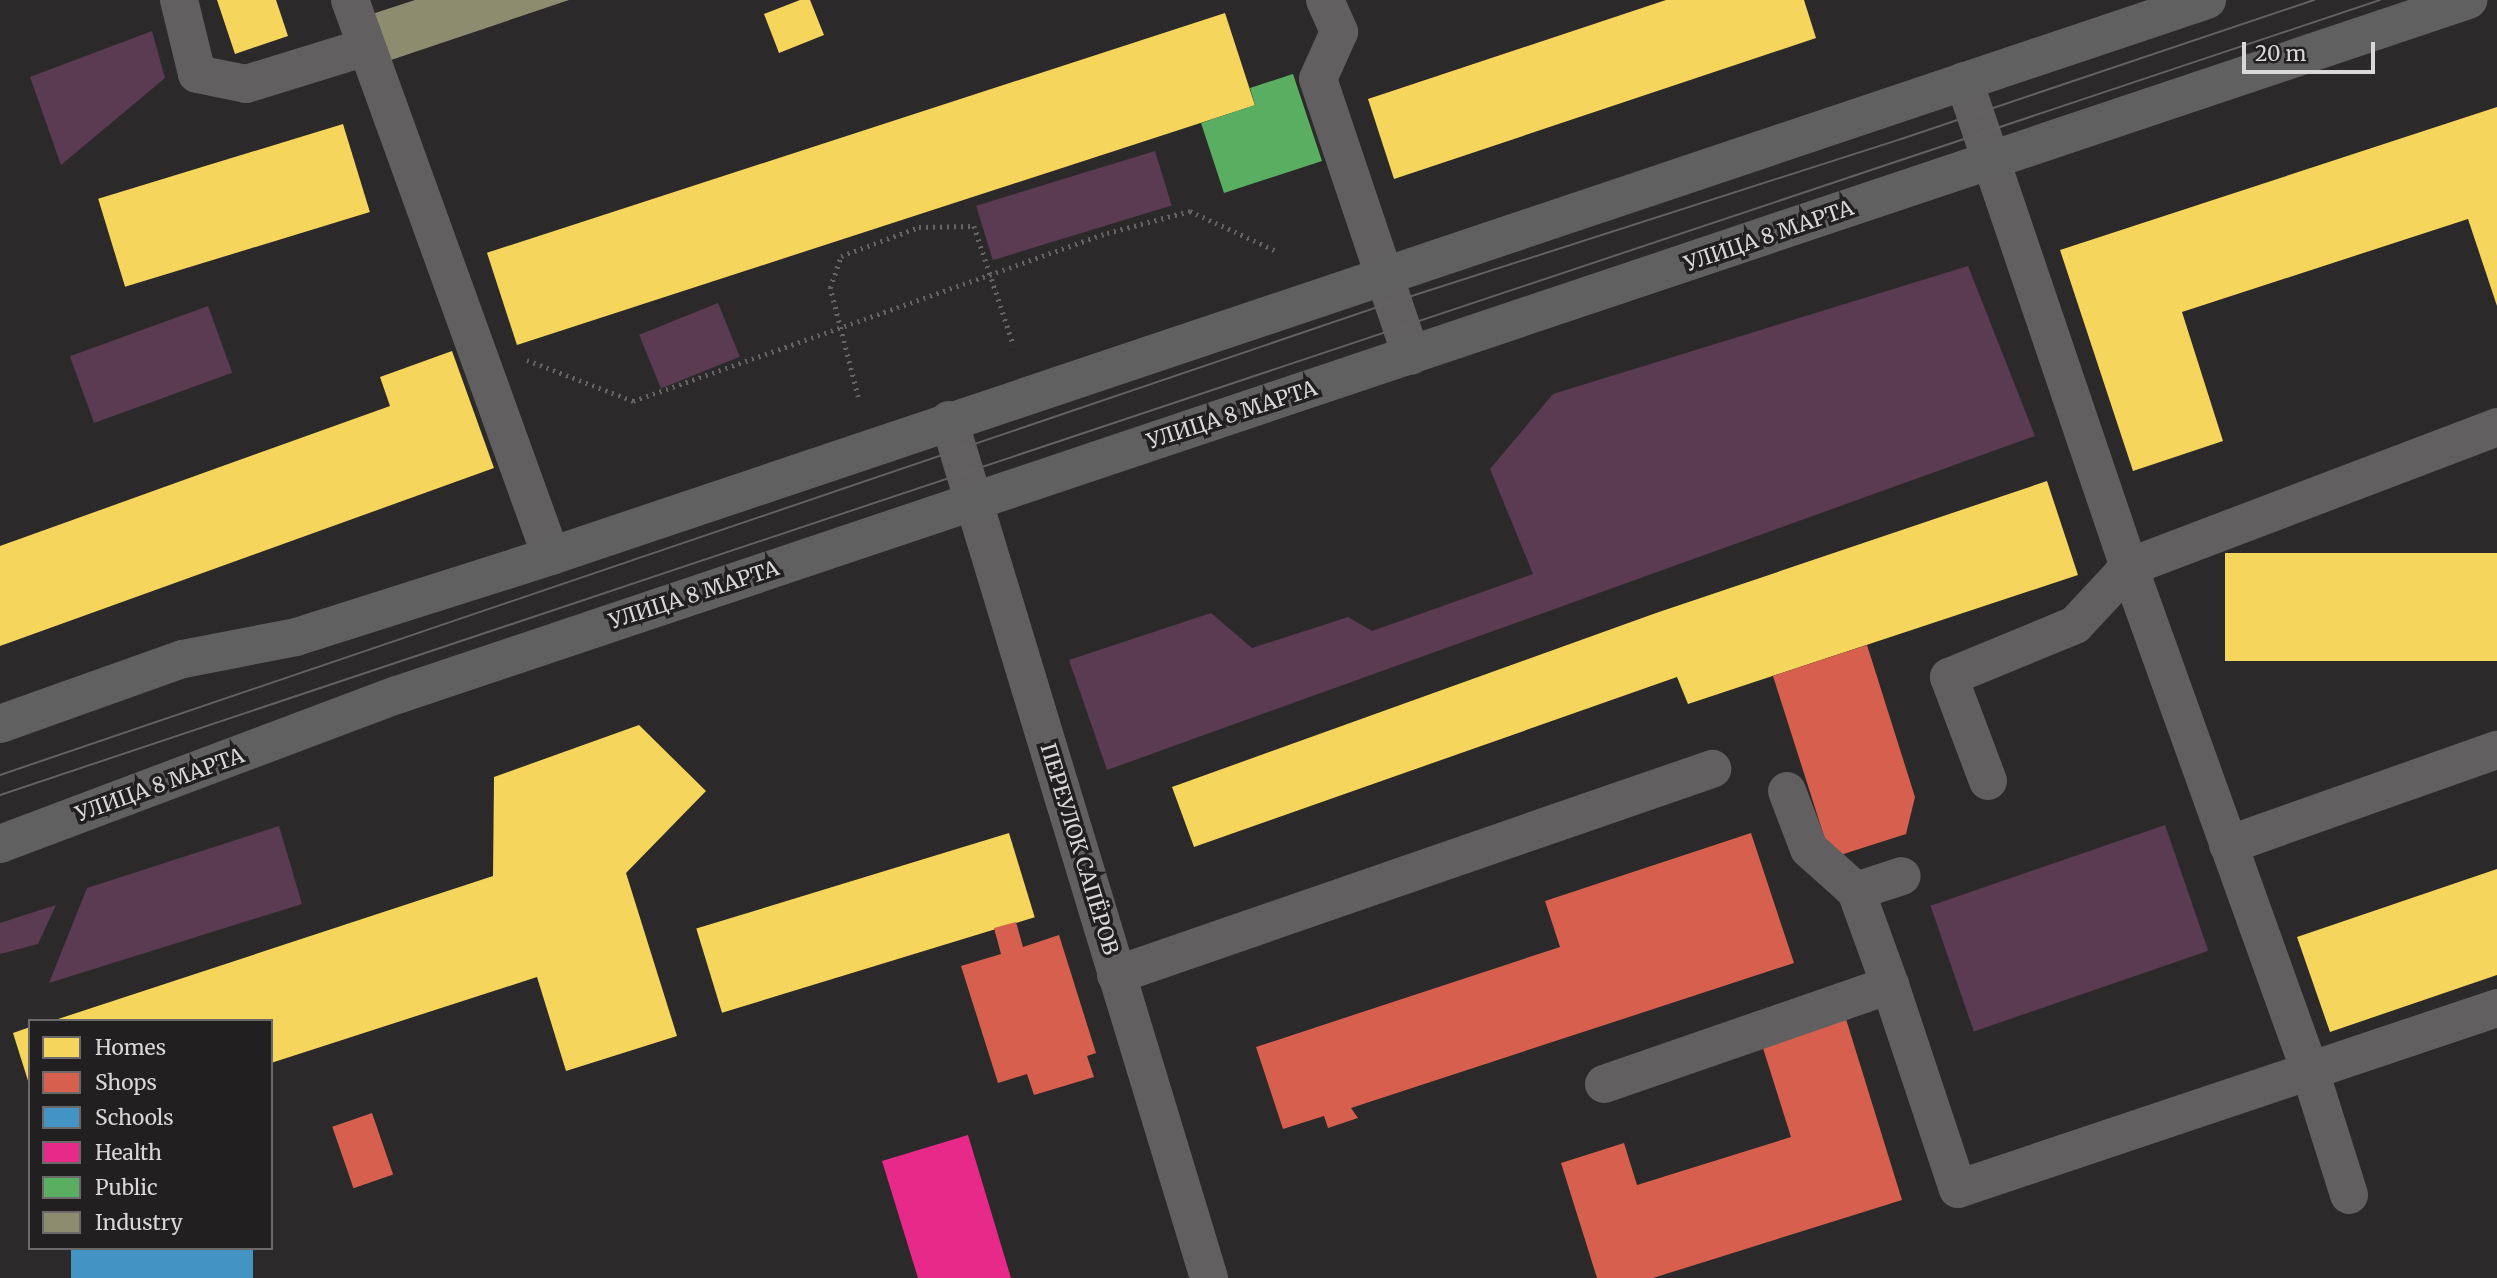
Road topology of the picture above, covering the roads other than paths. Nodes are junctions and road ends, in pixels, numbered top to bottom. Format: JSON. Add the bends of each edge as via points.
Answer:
{"nodes":[{"id":1,"x":179,"y":0,"type":"edge"},
{"id":2,"x":349,"y":0,"type":"edge"},
{"id":3,"x":1325,"y":0,"type":"edge"},
{"id":4,"x":2207,"y":0,"type":"edge"},
{"id":5,"x":2468,"y":0,"type":"edge"},
{"id":6,"x":366,"y":47,"type":"junction"},
{"id":7,"x":1964,"y":81,"type":"junction"},
{"id":8,"x":1990,"y":161,"type":"junction"},
{"id":9,"x":1384,"y":275,"type":"junction"},
{"id":10,"x":1410,"y":356,"type":"junction"},
{"id":11,"x":949,"y":420,"type":"junction"},
{"id":12,"x":2497,"y":427,"type":"edge"},
{"id":13,"x":972,"y":502,"type":"junction"},
{"id":14,"x":551,"y":556,"type":"junction"},
{"id":15,"x":2129,"y":567,"type":"junction"},
{"id":16,"x":0,"y":724,"type":"edge"},
{"id":17,"x":2497,"y":750,"type":"edge"},
{"id":18,"x":1712,"y":769,"type":"dead end"},
{"id":19,"x":1988,"y":781,"type":"dead end"},
{"id":20,"x":1787,"y":791,"type":"dead end"},
{"id":21,"x":0,"y":844,"type":"edge"},
{"id":22,"x":2228,"y":845,"type":"junction"},
{"id":23,"x":1902,"y":876,"type":"dead end"},
{"id":24,"x":1856,"y":891,"type":"junction"},
{"id":25,"x":1116,"y":975,"type":"junction"},
{"id":26,"x":1890,"y":985,"type":"junction"},
{"id":27,"x":2497,"y":1008,"type":"edge"},
{"id":28,"x":2310,"y":1071,"type":"junction"},
{"id":29,"x":1604,"y":1084,"type":"dead end"},
{"id":30,"x":2349,"y":1195,"type":"dead end"},
{"id":31,"x":1209,"y":1278,"type":"edge"}],
"edges":[{"from":1,"to":6,"type":"street","via":[[197,74],[246,85]]},
{"from":2,"to":6,"type":"street"},
{"from":3,"to":9,"type":"street","via":[[1339,32],[1318,79]]},
{"from":4,"to":7,"type":"main road"},
{"from":5,"to":8,"type":"main road","name":"УЛИЦА 8 МАРТА"},
{"from":6,"to":14,"type":"street"},
{"from":7,"to":8,"type":"street"},
{"from":7,"to":9,"type":"main road"},
{"from":8,"to":10,"type":"main road","name":"УЛИЦА 8 МАРТА"},
{"from":8,"to":15,"type":"street"},
{"from":9,"to":10,"type":"street"},
{"from":9,"to":11,"type":"main road"},
{"from":10,"to":13,"type":"main road","name":"УЛИЦА 8 МАРТА"},
{"from":11,"to":13,"type":"street","name":"ПЕРЕУЛОК САПЁРОВ"},
{"from":11,"to":14,"type":"main road"},
{"from":12,"to":15,"type":"street"},
{"from":13,"to":21,"type":"main road","name":"УЛИЦА 8 МАРТА","via":[[397,695]]},
{"from":13,"to":25,"type":"street","name":"ПЕРЕУЛОК САПЁРОВ"},
{"from":14,"to":16,"type":"main road","via":[[296,637],[183,659]]},
{"from":15,"to":19,"type":"street","via":[[2075,625],[1949,677]]},
{"from":15,"to":22,"type":"street"},
{"from":17,"to":22,"type":"street"},
{"from":18,"to":25,"type":"street"},
{"from":20,"to":24,"type":"street","via":[[1808,849]]},
{"from":22,"to":28,"type":"street"},
{"from":23,"to":24,"type":"street"},
{"from":24,"to":26,"type":"street"},
{"from":25,"to":31,"type":"street","name":"ПЕРЕУЛОК САПЁРОВ"},
{"from":26,"to":28,"type":"street","via":[[1958,1189]]},
{"from":26,"to":29,"type":"street"},
{"from":27,"to":28,"type":"street"},
{"from":28,"to":30,"type":"street"}]}
